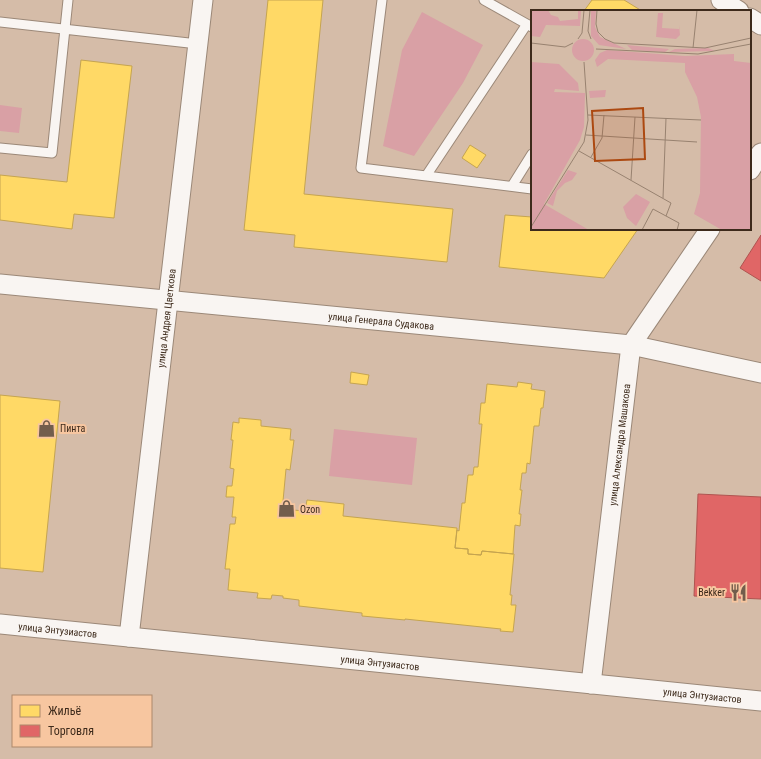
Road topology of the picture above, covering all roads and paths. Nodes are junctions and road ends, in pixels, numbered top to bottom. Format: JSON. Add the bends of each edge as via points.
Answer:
{"nodes":[{"id":1,"x":68,"y":0,"type":"edge"},
{"id":2,"x":203,"y":0,"type":"edge"},
{"id":3,"x":382,"y":0,"type":"edge"},
{"id":4,"x":484,"y":0,"type":"edge"},
{"id":5,"x":721,"y":0,"type":"edge"},
{"id":6,"x":737,"y":10,"type":"edge"},
{"id":7,"x":751,"y":19,"type":"edge"},
{"id":8,"x":0,"y":22,"type":"edge"},
{"id":9,"x":529,"y":25,"type":"edge"},
{"id":10,"x":761,"y":25,"type":"edge"},
{"id":11,"x":66,"y":29,"type":"junction"},
{"id":12,"x":198,"y":44,"type":"junction"},
{"id":13,"x":0,"y":148,"type":"edge"},
{"id":14,"x":761,"y":153,"type":"edge"},
{"id":15,"x":531,"y":156,"type":"edge"},
{"id":16,"x":751,"y":168,"type":"edge"},
{"id":17,"x":426,"y":176,"type":"junction"},
{"id":18,"x":512,"y":186,"type":"junction"},
{"id":19,"x":531,"y":189,"type":"edge"},
{"id":20,"x":709,"y":230,"type":"edge"},
{"id":21,"x":0,"y":284,"type":"edge"},
{"id":22,"x":168,"y":301,"type":"junction"},
{"id":23,"x":631,"y":345,"type":"junction"},
{"id":24,"x":761,"y":373,"type":"edge"},
{"id":25,"x":0,"y":624,"type":"edge"},
{"id":26,"x":130,"y":637,"type":"junction"},
{"id":27,"x":591,"y":684,"type":"junction"},
{"id":28,"x":761,"y":702,"type":"edge"}],
"edges":[{"from":1,"to":11,"type":"lane"},
{"from":2,"to":12,"type":"street","name":"улица Андрея Цветкова"},
{"from":3,"to":17,"type":"lane","via":[[361,168]]},
{"from":4,"to":9,"type":"lane"},
{"from":5,"to":6,"type":"street"},
{"from":7,"to":10,"type":"street"},
{"from":8,"to":11,"type":"lane"},
{"from":9,"to":17,"type":"lane"},
{"from":11,"to":12,"type":"lane"},
{"from":11,"to":13,"type":"lane","via":[[52,153]]},
{"from":12,"to":22,"type":"street","name":"улица Андрея Цветкова"},
{"from":14,"to":16,"type":"street"},
{"from":15,"to":18,"type":"lane"},
{"from":17,"to":18,"type":"lane"},
{"from":18,"to":19,"type":"lane"},
{"from":20,"to":23,"type":"street","name":"улица Александра Машакова"},
{"from":21,"to":22,"type":"street","name":"улица Генерала Судакова"},
{"from":22,"to":23,"type":"street","name":"улица Генерала Судакова"},
{"from":22,"to":26,"type":"street","name":"улица Андрея Цветкова"},
{"from":23,"to":24,"type":"street","name":"улица Генерала Судакова"},
{"from":23,"to":27,"type":"street","name":"улица Александра Машакова"},
{"from":25,"to":26,"type":"street","name":"улица Энтузиастов"},
{"from":26,"to":27,"type":"street","name":"улица Энтузиастов"},
{"from":27,"to":28,"type":"street","name":"улица Энтузиастов"}]}
